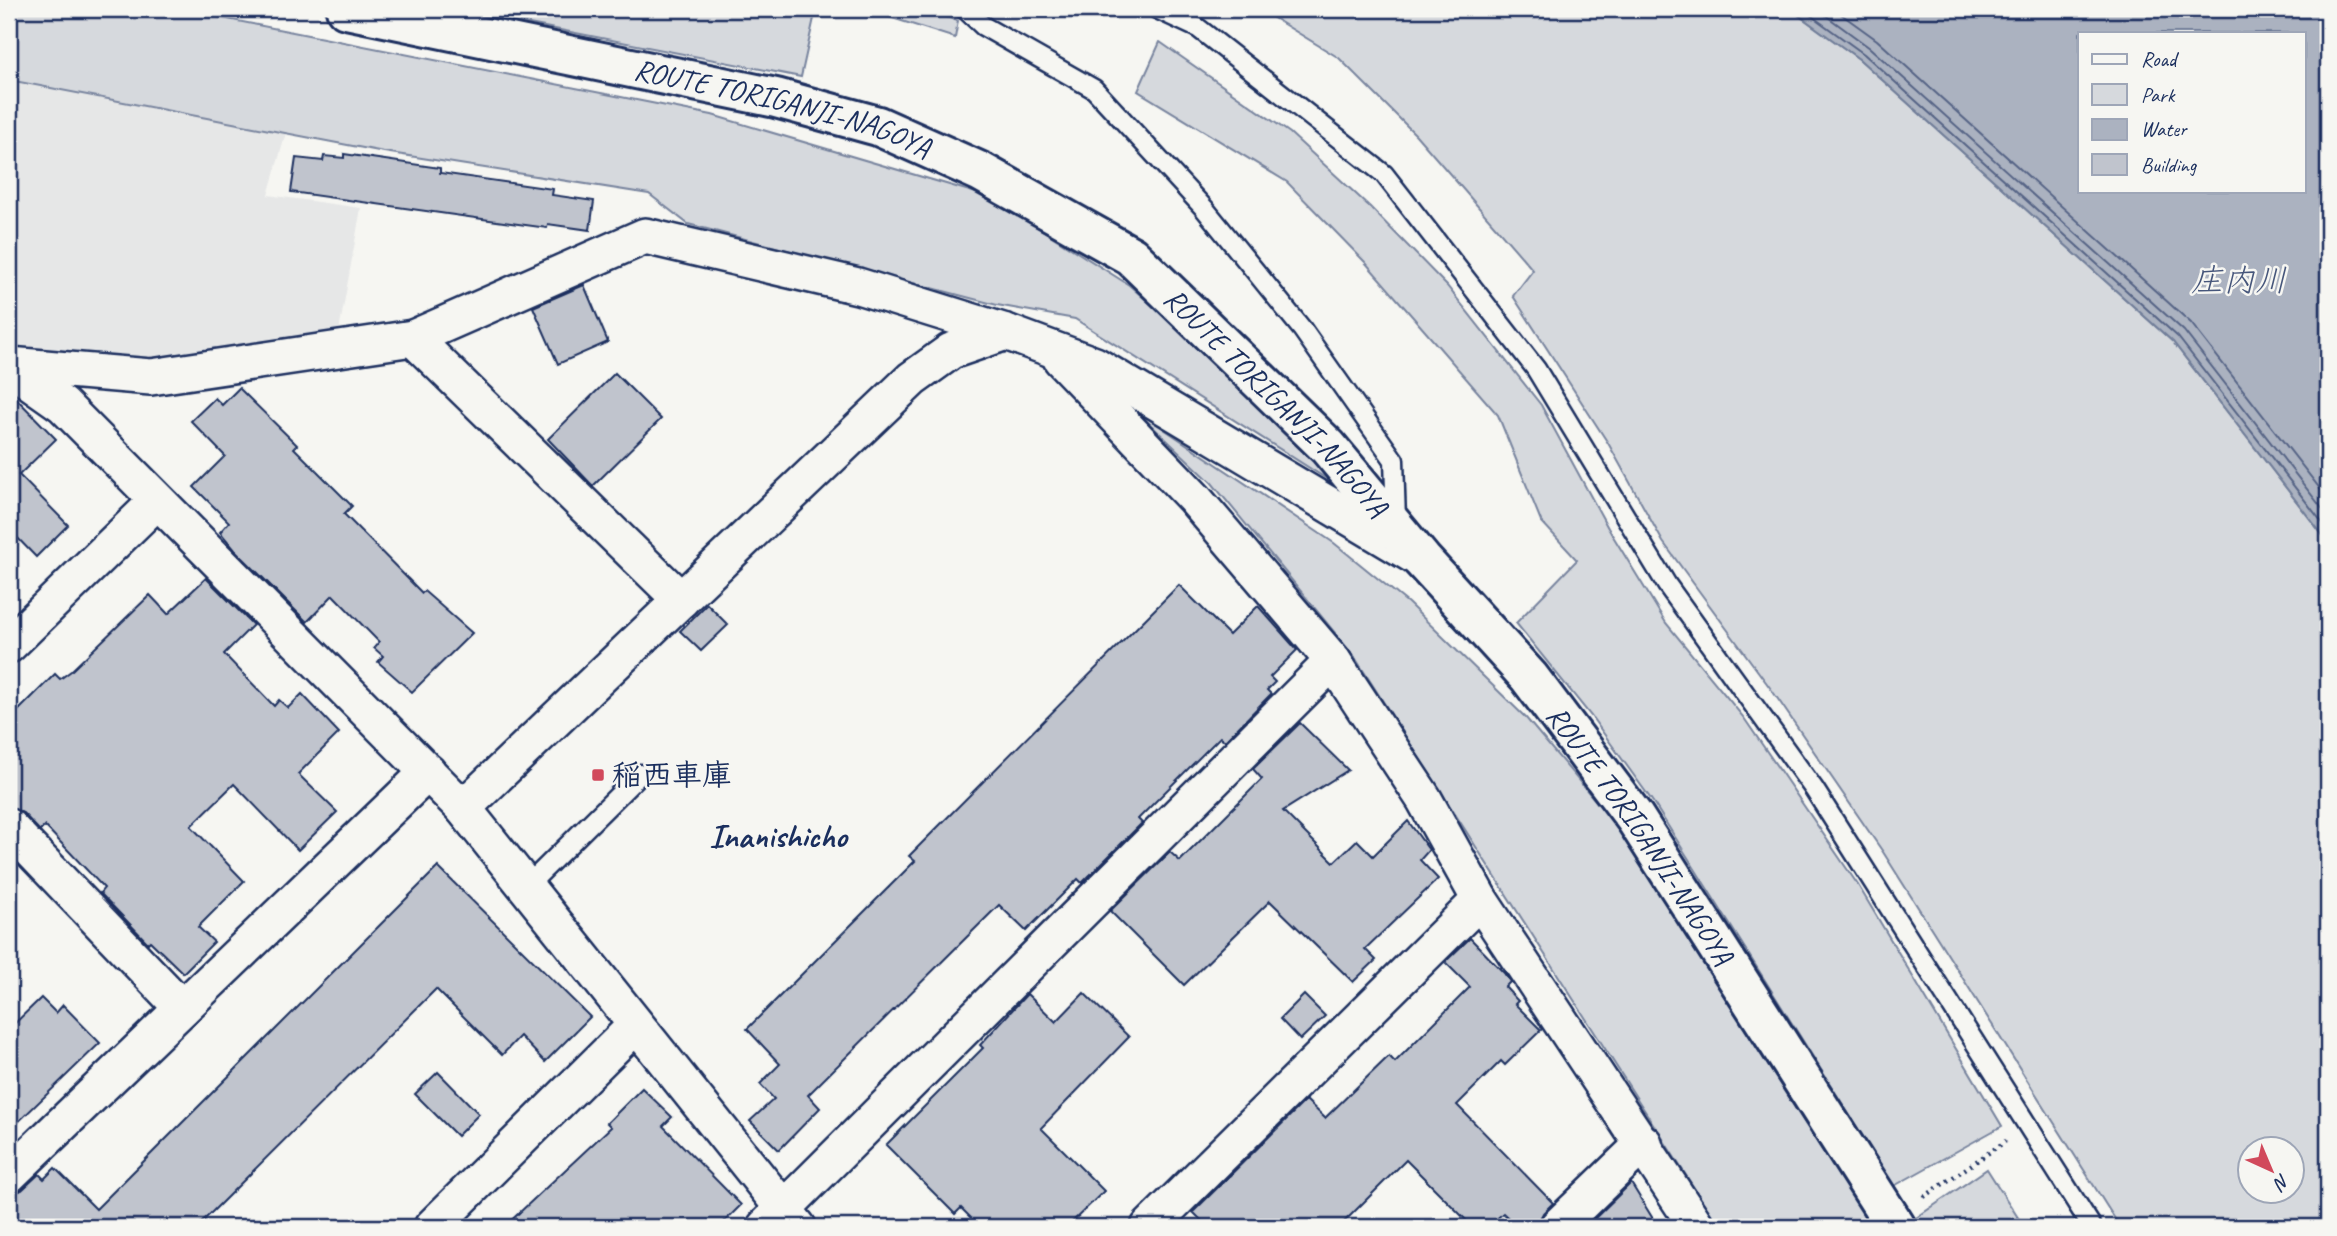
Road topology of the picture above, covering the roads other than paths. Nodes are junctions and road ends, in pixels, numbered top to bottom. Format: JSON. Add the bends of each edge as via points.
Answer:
{"nodes":[{"id":1,"x":346,"y":9,"type":"edge"},
{"id":2,"x":965,"y":9,"type":"edge"},
{"id":3,"x":1157,"y":9,"type":"edge"},
{"id":4,"x":1006,"y":332,"type":"junction"},
{"id":5,"x":413,"y":338,"type":"junction"},
{"id":6,"x":1054,"y":351,"type":"junction"},
{"id":7,"x":9,"y":366,"type":"edge"},
{"id":8,"x":157,"y":501,"type":"junction"},
{"id":9,"x":1396,"y":530,"type":"junction"},
{"id":10,"x":1422,"y":560,"type":"junction"},
{"id":11,"x":681,"y":600,"type":"junction"},
{"id":12,"x":9,"y":645,"type":"edge"},
{"id":13,"x":1333,"y":661,"type":"junction"},
{"id":14,"x":428,"y":772,"type":"junction"},
{"id":15,"x":640,"y":774,"type":"dead end"},
{"id":16,"x":463,"y":808,"type":"junction"},
{"id":17,"x":9,"y":827,"type":"edge"},
{"id":18,"x":526,"y":887,"type":"junction"},
{"id":19,"x":1480,"y":900,"type":"junction"},
{"id":20,"x":182,"y":1008,"type":"junction"},
{"id":21,"x":635,"y":1026,"type":"junction"},
{"id":22,"x":1644,"y":1143,"type":"junction"},
{"id":23,"x":9,"y":1175,"type":"edge"},
{"id":24,"x":782,"y":1221,"type":"edge"},
{"id":25,"x":1894,"y":1224,"type":"edge"},
{"id":26,"x":432,"y":1227,"type":"edge"},
{"id":27,"x":1149,"y":1227,"type":"edge"},
{"id":28,"x":1557,"y":1227,"type":"edge"},
{"id":29,"x":1698,"y":1227,"type":"edge"},
{"id":30,"x":2092,"y":1227,"type":"edge"}],
"edges":[{"from":1,"to":9,"type":"main road","name":"ROUTE TORIGANJI-NAGOYA","via":[[776,98],[878,126],[981,172],[1131,256],[1328,447]]},
{"from":2,"to":9,"type":"lane","via":[[983,26],[1094,89],[1204,208],[1302,328],[1394,460]]},
{"from":3,"to":30,"type":"lane","via":[[1198,28],[1384,174],[1536,369],[1667,585],[1814,789]]},
{"from":4,"to":5,"type":"street","via":[[858,286],[645,236]]},
{"from":4,"to":6,"type":"street"},
{"from":4,"to":11,"type":"street","via":[[951,351],[912,379]]},
{"from":5,"to":7,"type":"street","via":[[151,377]]},
{"from":5,"to":11,"type":"street"},
{"from":6,"to":10,"type":"street","via":[[1095,365]]},
{"from":6,"to":13,"type":"street","via":[[1194,498]]},
{"from":7,"to":8,"type":"street","via":[[63,405]]},
{"from":8,"to":12,"type":"street"},
{"from":8,"to":14,"type":"street"},
{"from":9,"to":10,"type":"main road","name":"ROUTE TORIGANJI-NAGOYA"},
{"from":10,"to":25,"type":"main road","name":"ROUTE TORIGANJI-NAGOYA","via":[[1529,677],[1634,818]]},
{"from":11,"to":16,"type":"street"},
{"from":13,"to":19,"type":"street","via":[[1424,799]]},
{"from":13,"to":24,"type":"street"},
{"from":14,"to":16,"type":"street"},
{"from":14,"to":20,"type":"street"},
{"from":15,"to":18,"type":"lane"},
{"from":16,"to":18,"type":"street"},
{"from":17,"to":20,"type":"street"},
{"from":18,"to":21,"type":"street"},
{"from":19,"to":22,"type":"street"},
{"from":19,"to":27,"type":"street"},
{"from":20,"to":23,"type":"street"},
{"from":21,"to":24,"type":"street"},
{"from":21,"to":26,"type":"street"},
{"from":22,"to":28,"type":"street"},
{"from":22,"to":29,"type":"street"}]}
